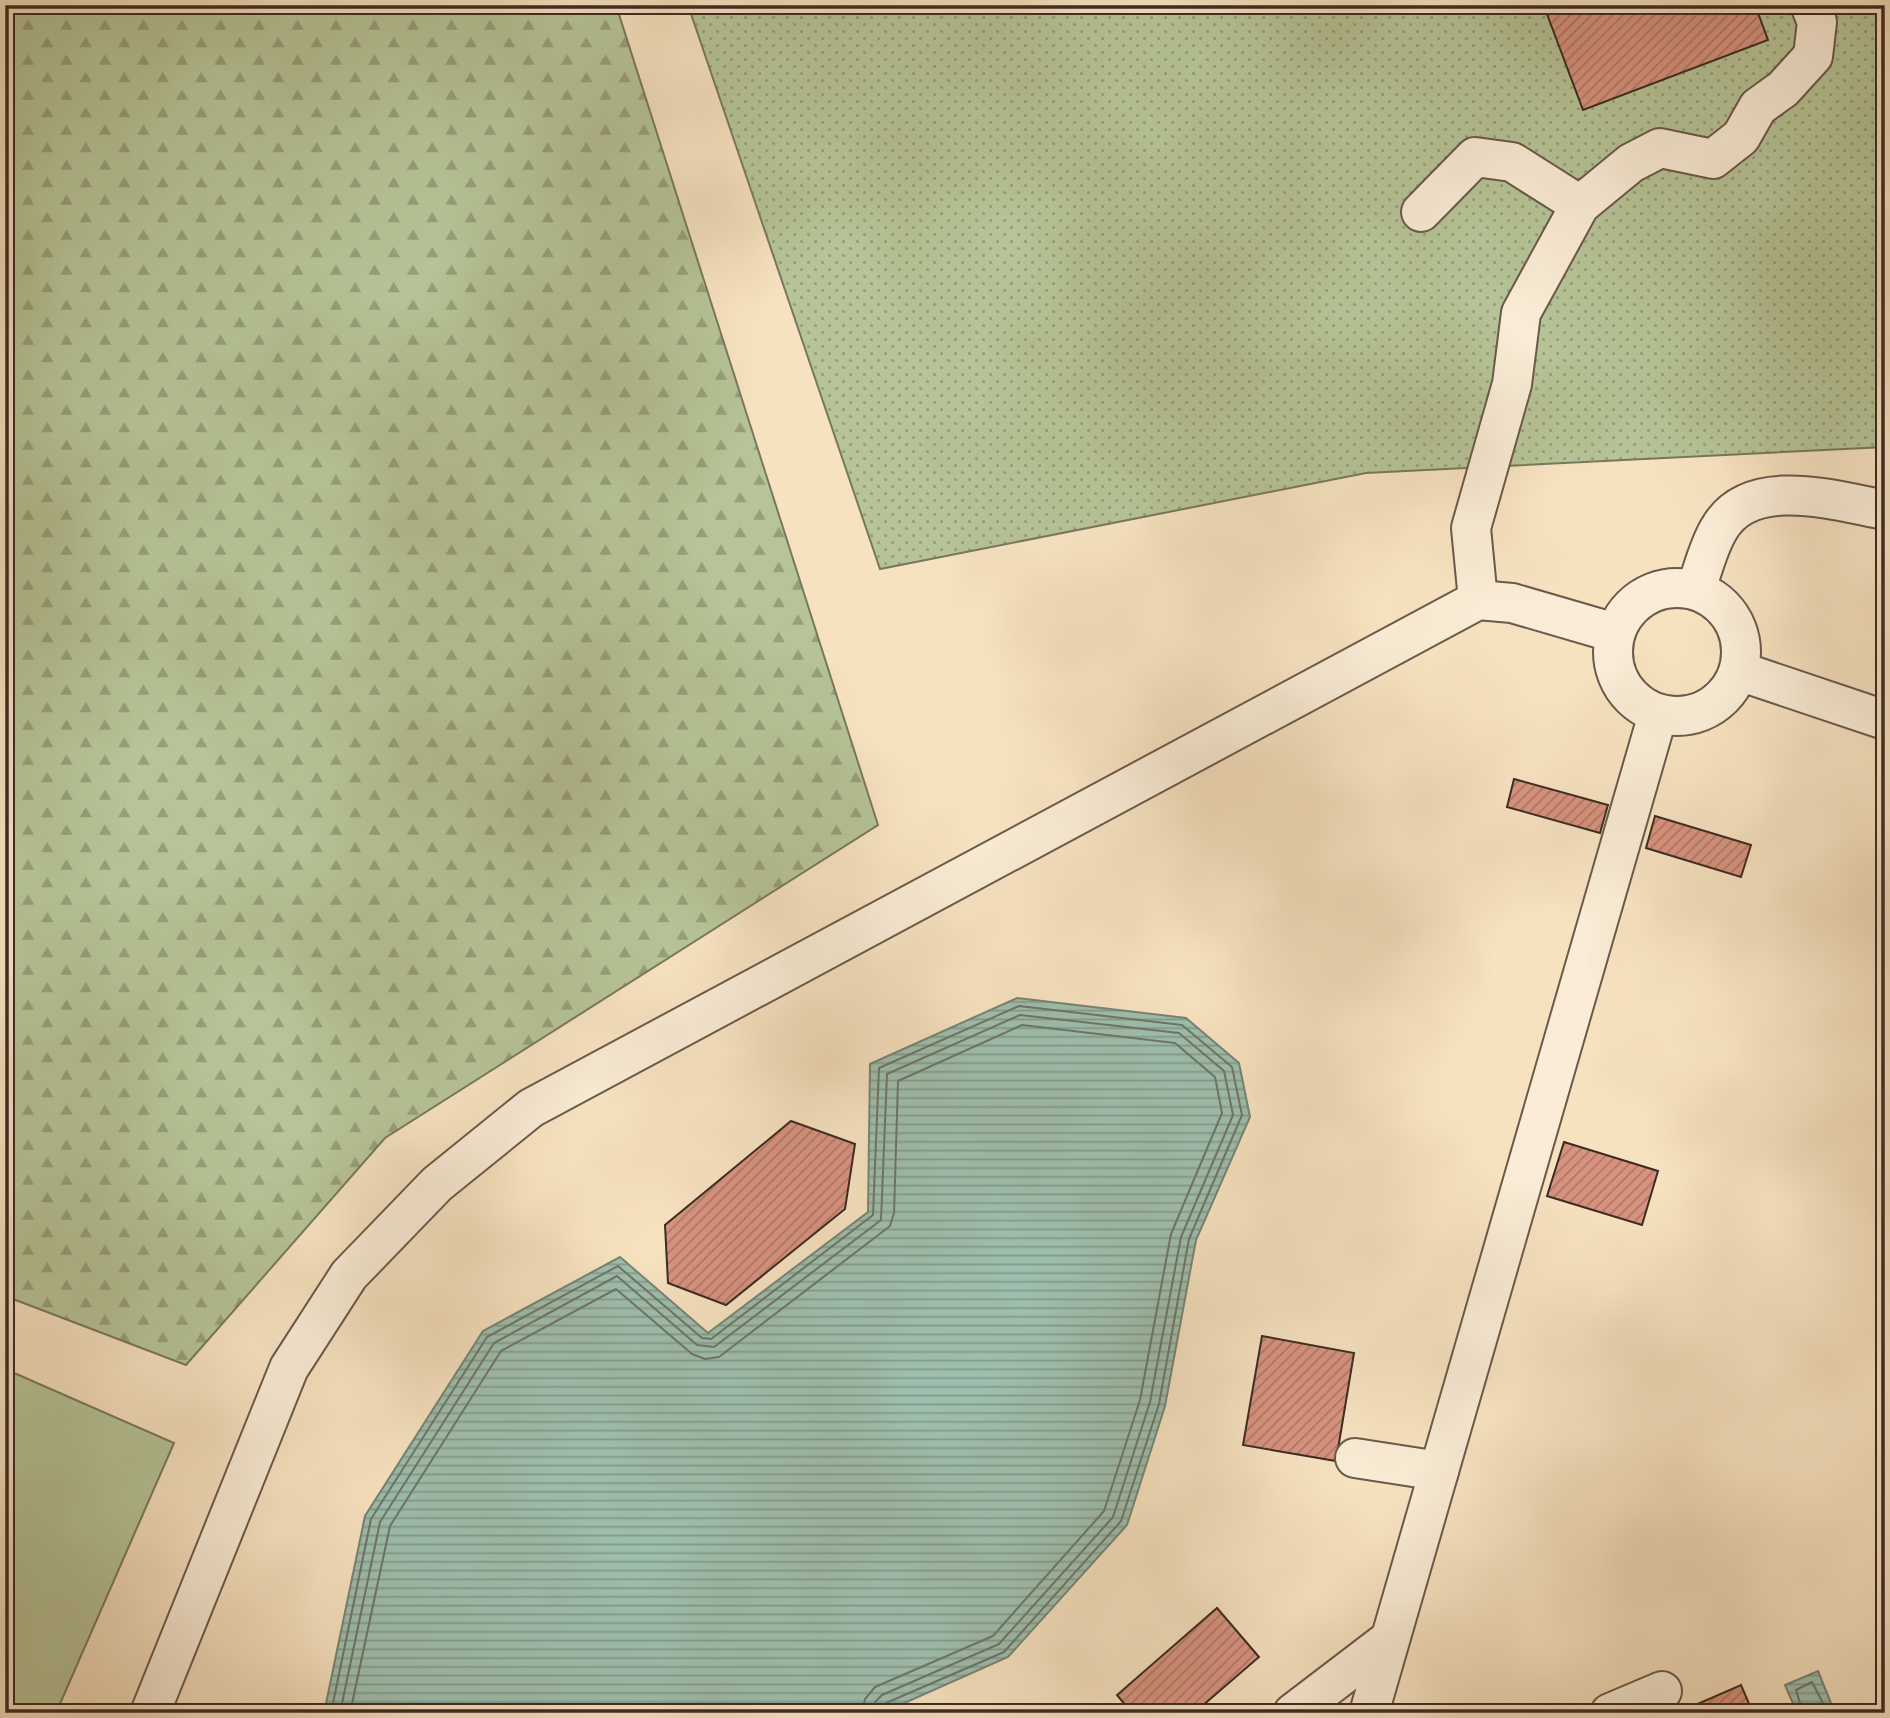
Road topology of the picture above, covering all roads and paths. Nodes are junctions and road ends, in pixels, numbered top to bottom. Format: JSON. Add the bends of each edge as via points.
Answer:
{"nodes":[{"id":1,"x":1810,"y":5,"type":"edge"},
{"id":2,"x":1580,"y":205,"type":"junction"},
{"id":3,"x":1421,"y":212,"type":"dead end"},
{"id":4,"x":1885,"y":510,"type":"edge"},
{"id":5,"x":1696,"y":589,"type":"junction"},
{"id":6,"x":1478,"y":600,"type":"junction"},
{"id":7,"x":1615,"y":633,"type":"junction"},
{"id":8,"x":1739,"y":671,"type":"junction"},
{"id":9,"x":1658,"y":714,"type":"junction"},
{"id":10,"x":1885,"y":720,"type":"edge"},
{"id":11,"x":1355,"y":1458,"type":"dead end"},
{"id":12,"x":1439,"y":1471,"type":"junction"},
{"id":13,"x":1390,"y":1639,"type":"junction"},
{"id":14,"x":1662,"y":1691,"type":"dead end"},
{"id":15,"x":150,"y":1713,"type":"edge"},
{"id":16,"x":1293,"y":1713,"type":"edge"},
{"id":17,"x":1369,"y":1713,"type":"edge"},
{"id":18,"x":1610,"y":1713,"type":"edge"}],
"edges":[{"from":1,"to":2,"type":"lane","via":[[1817,22],[1813,56],[1783,89],[1758,107],[1741,138],[1713,159],[1660,148],[1631,163]]},
{"from":2,"to":3,"type":"lane","via":[[1512,162],[1475,157]]},
{"from":2,"to":6,"type":"lane","via":[[1521,313],[1512,384],[1471,528]]},
{"from":4,"to":5,"type":"lane","via":[[1772,494],[1739,507],[1719,527]]},
{"from":5,"to":7,"type":"lane","via":[[1662,588],[1633,604]]},
{"from":5,"to":8,"type":"lane","via":[[1724,607],[1740,637]]},
{"from":6,"to":7,"type":"lane","via":[[1511,603]]},
{"from":6,"to":15,"type":"lane","via":[[531,1108],[437,1184],[349,1275],[289,1368]]},
{"from":7,"to":9,"type":"lane","via":[[1614,667],[1629,696]]},
{"from":8,"to":9,"type":"lane","via":[[1722,699],[1712,705],[1692,715]]},
{"from":8,"to":10,"type":"lane"},
{"from":9,"to":12,"type":"lane"},
{"from":11,"to":12,"type":"lane"},
{"from":12,"to":13,"type":"lane"},
{"from":13,"to":16,"type":"lane"},
{"from":13,"to":17,"type":"lane"},
{"from":14,"to":18,"type":"lane"}]}
